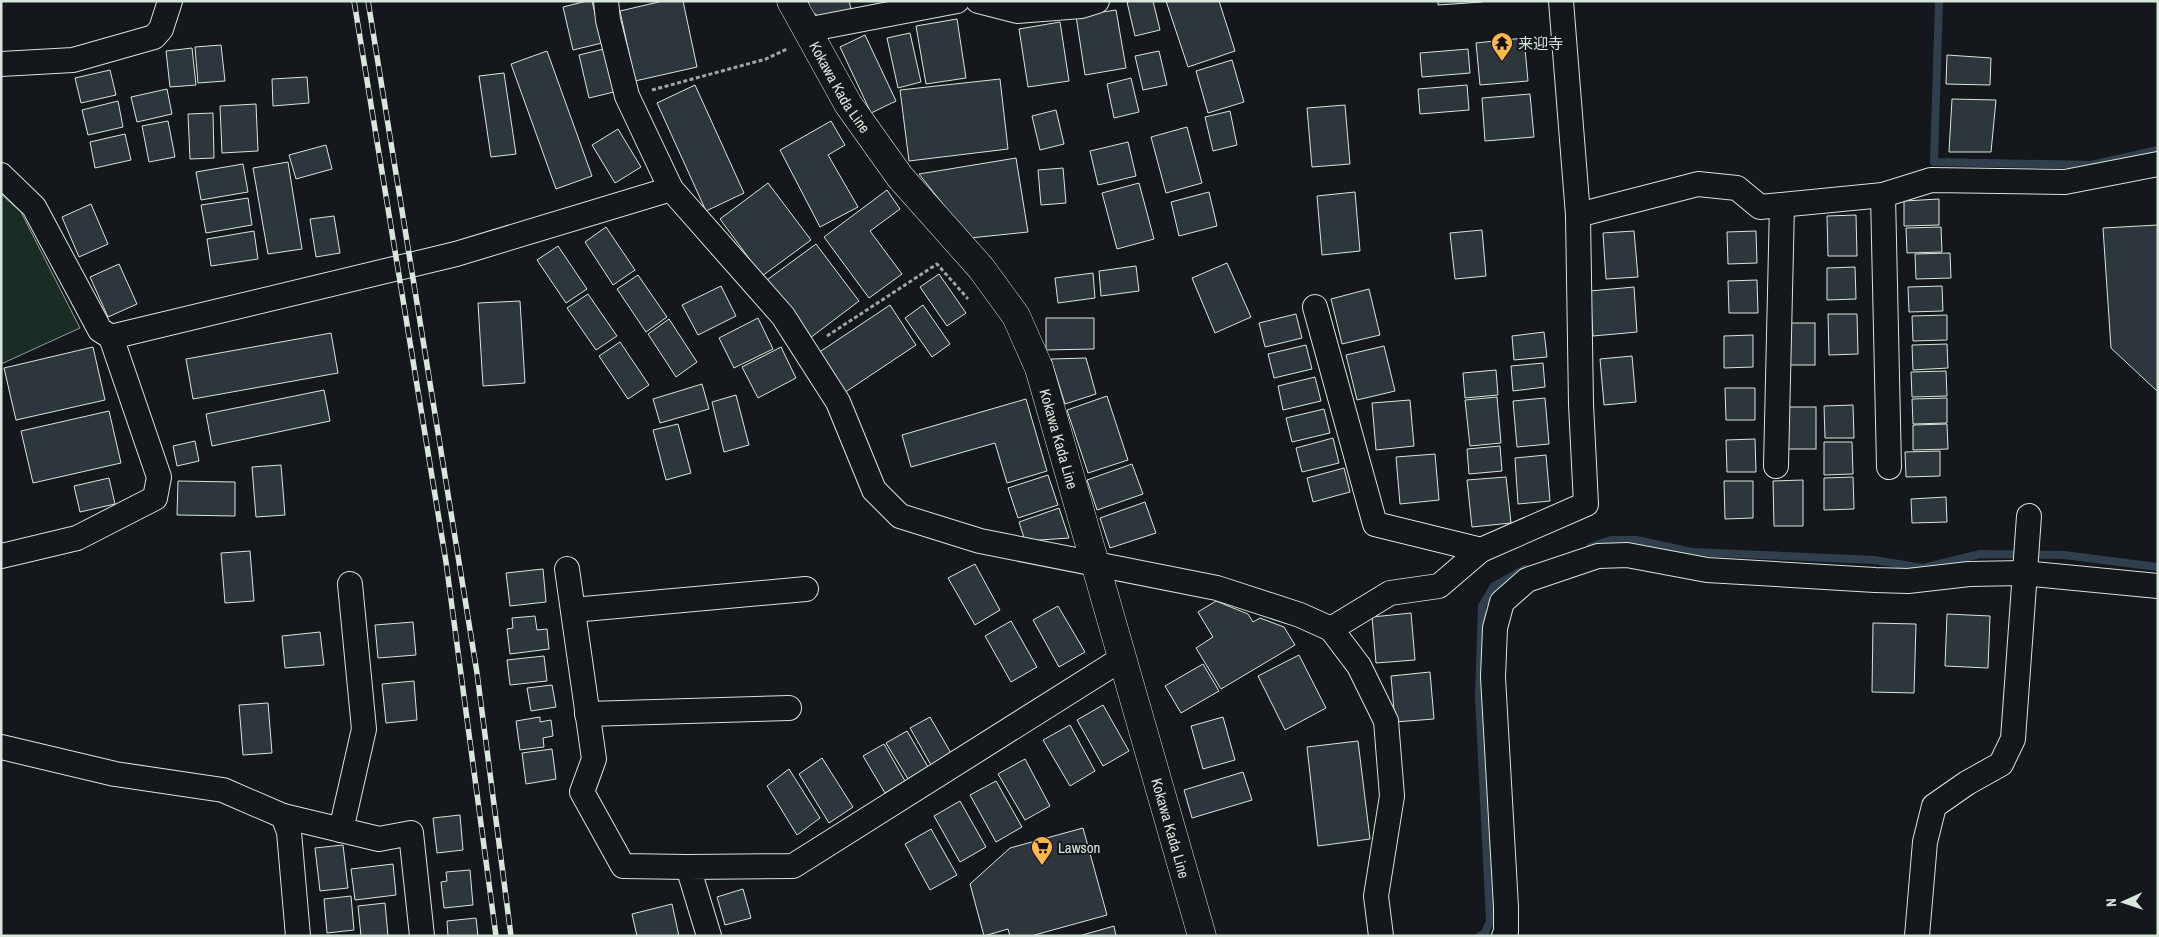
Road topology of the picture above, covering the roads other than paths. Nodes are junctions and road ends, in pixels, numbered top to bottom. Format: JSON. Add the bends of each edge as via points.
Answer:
{"nodes":[{"id":1,"x":170,"y":1,"type":"edge"},
{"id":2,"x":606,"y":1,"type":"edge"},
{"id":3,"x":791,"y":1,"type":"edge"},
{"id":4,"x":957,"y":1,"type":"edge"},
{"id":5,"x":978,"y":1,"type":"edge"},
{"id":6,"x":1097,"y":1,"type":"edge"},
{"id":7,"x":1561,"y":1,"type":"edge"},
{"id":8,"x":808,"y":34,"type":"junction"},
{"id":9,"x":1,"y":64,"type":"edge"},
{"id":10,"x":2158,"y":164,"type":"edge"},
{"id":11,"x":1,"y":175,"type":"edge"},
{"id":12,"x":671,"y":189,"type":"junction"},
{"id":13,"x":1883,"y":195,"type":"junction"},
{"id":14,"x":1782,"y":205,"type":"junction"},
{"id":15,"x":1578,"y":215,"type":"junction"},
{"id":16,"x":1315,"y":307,"type":"dead end"},
{"id":17,"x":111,"y":336,"type":"junction"},
{"id":18,"x":1776,"y":466,"type":"dead end"},
{"id":19,"x":1889,"y":467,"type":"dead end"},
{"id":20,"x":2029,"y":516,"type":"dead end"},
{"id":21,"x":1481,"y":550,"type":"junction"},
{"id":22,"x":1,"y":556,"type":"edge"},
{"id":23,"x":1096,"y":564,"type":"junction"},
{"id":24,"x":2024,"y":567,"type":"junction"},
{"id":25,"x":567,"y":569,"type":"dead end"},
{"id":26,"x":350,"y":584,"type":"dead end"},
{"id":27,"x":2158,"y":586,"type":"edge"},
{"id":28,"x":806,"y":589,"type":"dead end"},
{"id":29,"x":572,"y":610,"type":"junction"},
{"id":30,"x":1331,"y":629,"type":"junction"},
{"id":31,"x":1123,"y":658,"type":"junction"},
{"id":32,"x":788,"y":708,"type":"dead end"},
{"id":33,"x":587,"y":714,"type":"junction"},
{"id":34,"x":1,"y":748,"type":"edge"},
{"id":35,"x":283,"y":816,"type":"junction"},
{"id":36,"x":341,"y":830,"type":"junction"},
{"id":37,"x":688,"y":867,"type":"junction"},
{"id":38,"x":298,"y":936,"type":"edge"},
{"id":39,"x":422,"y":936,"type":"edge"},
{"id":40,"x":709,"y":936,"type":"edge"},
{"id":41,"x":1202,"y":936,"type":"edge"},
{"id":42,"x":1381,"y":936,"type":"edge"},
{"id":43,"x":1504,"y":936,"type":"edge"},
{"id":44,"x":1917,"y":936,"type":"edge"}],
"edges":[{"from":1,"to":9,"type":"street","via":[[161,29],[154,37],[72,60]]},
{"from":2,"to":12,"type":"street","via":[[627,96]]},
{"from":3,"to":8,"type":"main road","name":"Kokawa Kada Line"},
{"from":4,"to":8,"type":"street"},
{"from":5,"to":6,"type":"street","via":[[1017,11],[1081,6]]},
{"from":7,"to":15,"type":"street"},
{"from":8,"to":23,"type":"main road","name":"Kokawa Kada Line","via":[[848,104],[900,177],[981,268],[1016,316],[1039,368]]},
{"from":10,"to":13,"type":"street","via":[[2065,182],[1931,180]]},
{"from":11,"to":17,"type":"street","via":[[34,207],[100,330]]},
{"from":12,"to":17,"type":"street","via":[[456,254]]},
{"from":12,"to":23,"type":"street","via":[[783,316],[838,402],[874,490],[900,516],[980,541]]},
{"from":13,"to":14,"type":"street"},
{"from":13,"to":19,"type":"street"},
{"from":14,"to":15,"type":"street","via":[[1760,207],[1737,188],[1698,184]]},
{"from":14,"to":18,"type":"street"},
{"from":15,"to":21,"type":"street","via":[[1586,504]]},
{"from":16,"to":21,"type":"street","via":[[1375,524]]},
{"from":17,"to":22,"type":"street","via":[[159,477],[155,498],[77,538]]},
{"from":20,"to":24,"type":"street"},
{"from":21,"to":30,"type":"street","via":[[1439,586],[1390,593]]},
{"from":23,"to":30,"type":"street","via":[[1217,588],[1300,615]]},
{"from":23,"to":31,"type":"main road","name":"Kokawa Kada Line"},
{"from":24,"to":27,"type":"street"},
{"from":24,"to":43,"type":"street","via":[[1908,581],[1707,570],[1627,555],[1598,556],[1527,580],[1502,602],[1495,628],[1493,676],[1506,906]]},
{"from":24,"to":44,"type":"street","via":[[2013,739],[2002,764],[1934,806],[1925,842]]},
{"from":25,"to":29,"type":"street"},
{"from":26,"to":36,"type":"street","via":[[364,729]]},
{"from":28,"to":29,"type":"street"},
{"from":29,"to":33,"type":"street"},
{"from":30,"to":42,"type":"street","via":[[1359,666],[1386,721],[1392,796],[1376,896]]},
{"from":31,"to":37,"type":"street","via":[[793,866]]},
{"from":31,"to":41,"type":"main road","name":"Kokawa Kada Line"},
{"from":32,"to":33,"type":"street"},
{"from":33,"to":37,"type":"street","via":[[594,759],[582,792],[622,866]]},
{"from":34,"to":35,"type":"street","via":[[115,774],[223,790]]},
{"from":35,"to":36,"type":"street"},
{"from":35,"to":38,"type":"street","via":[[289,832]]},
{"from":36,"to":39,"type":"street","via":[[379,839],[411,833]]},
{"from":37,"to":40,"type":"street"}]}
